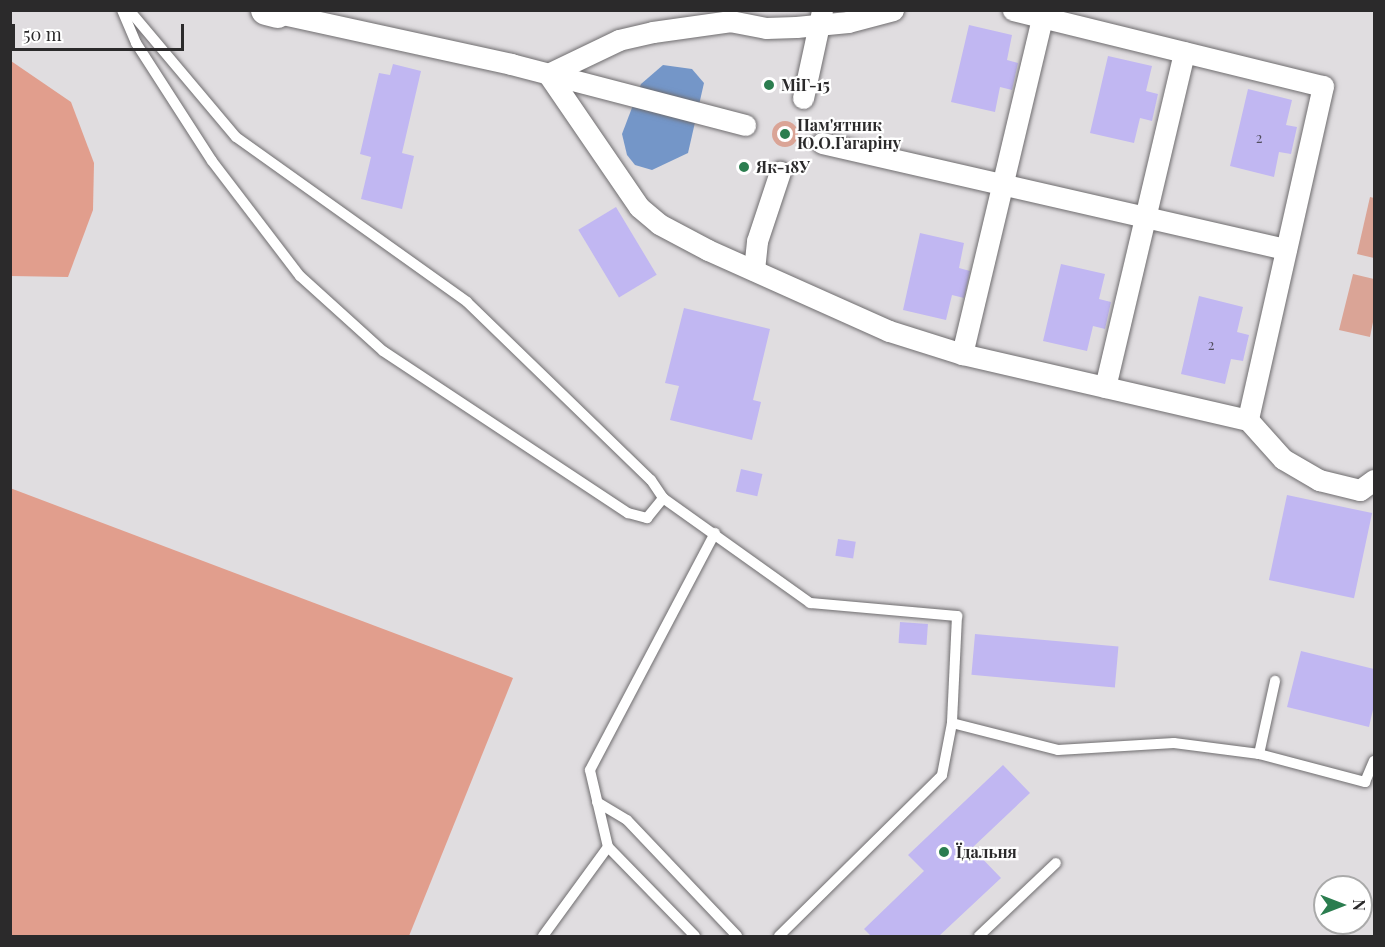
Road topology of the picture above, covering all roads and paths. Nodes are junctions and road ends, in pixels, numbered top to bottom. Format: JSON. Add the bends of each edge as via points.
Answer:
{"nodes":[{"id":1,"x":122,"y":10,"type":"edge"},
{"id":2,"x":129,"y":10,"type":"edge"},
{"id":3,"x":893,"y":10,"type":"edge"},
{"id":4,"x":1013,"y":10,"type":"edge"},
{"id":5,"x":272,"y":12,"type":"edge"},
{"id":6,"x":731,"y":16,"type":"edge"},
{"id":7,"x":822,"y":18,"type":"edge"},
{"id":8,"x":1042,"y":18,"type":"junction"},
{"id":9,"x":1184,"y":52,"type":"junction"},
{"id":10,"x":548,"y":74,"type":"junction"},
{"id":11,"x":803,"y":98,"type":"dead end"},
{"id":12,"x":745,"y":125,"type":"dead end"},
{"id":13,"x":822,"y":143,"type":"dead end"},
{"id":14,"x":780,"y":172,"type":"dead end"},
{"id":15,"x":1003,"y":184,"type":"junction"},
{"id":16,"x":1145,"y":217,"type":"junction"},
{"id":17,"x":1286,"y":249,"type":"junction"},
{"id":18,"x":754,"y":270,"type":"junction"},
{"id":19,"x":962,"y":354,"type":"junction"},
{"id":20,"x":1105,"y":387,"type":"junction"},
{"id":21,"x":1248,"y":420,"type":"junction"},
{"id":22,"x":1374,"y":480,"type":"edge"},
{"id":23,"x":663,"y":498,"type":"junction"},
{"id":24,"x":715,"y":533,"type":"junction"},
{"id":25,"x":1275,"y":681,"type":"dead end"},
{"id":26,"x":952,"y":723,"type":"junction"},
{"id":27,"x":1259,"y":754,"type":"junction"},
{"id":28,"x":1374,"y":761,"type":"edge"},
{"id":29,"x":597,"y":802,"type":"junction"},
{"id":30,"x":608,"y":847,"type":"junction"},
{"id":31,"x":1056,"y":863,"type":"dead end"},
{"id":32,"x":543,"y":936,"type":"edge"},
{"id":33,"x":695,"y":936,"type":"edge"},
{"id":34,"x":737,"y":936,"type":"edge"},
{"id":35,"x":779,"y":936,"type":"edge"},
{"id":36,"x":979,"y":936,"type":"edge"}],
"edges":[{"from":1,"to":23,"type":"lane","via":[[136,43],[212,161],[300,276],[375,344],[628,513],[647,518]]},
{"from":2,"to":23,"type":"lane","via":[[236,137],[467,302],[651,480]]},
{"from":3,"to":7,"type":"street"},
{"from":4,"to":8,"type":"street"},
{"from":5,"to":10,"type":"street"},
{"from":6,"to":7,"type":"street","via":[[766,28]]},
{"from":6,"to":10,"type":"street","via":[[619,40]]},
{"from":7,"to":11,"type":"street"},
{"from":8,"to":9,"type":"street"},
{"from":8,"to":15,"type":"street"},
{"from":9,"to":16,"type":"street"},
{"from":9,"to":17,"type":"street","via":[[1323,86]]},
{"from":10,"to":12,"type":"street"},
{"from":10,"to":18,"type":"street","via":[[639,207],[659,224]]},
{"from":13,"to":15,"type":"street"},
{"from":14,"to":18,"type":"street","via":[[757,241]]},
{"from":15,"to":16,"type":"street"},
{"from":15,"to":19,"type":"street"},
{"from":16,"to":17,"type":"street"},
{"from":16,"to":20,"type":"street"},
{"from":17,"to":21,"type":"street"},
{"from":18,"to":19,"type":"street","via":[[889,331]]},
{"from":19,"to":20,"type":"street"},
{"from":20,"to":21,"type":"street"},
{"from":21,"to":22,"type":"street","via":[[1283,459],[1319,480],[1360,490]]},
{"from":23,"to":24,"type":"lane"},
{"from":24,"to":26,"type":"lane","via":[[810,603],[957,616]]},
{"from":24,"to":29,"type":"lane","via":[[590,770]]},
{"from":25,"to":27,"type":"lane"},
{"from":26,"to":27,"type":"lane","via":[[1058,750],[1174,743]]},
{"from":26,"to":35,"type":"lane","via":[[942,775]]},
{"from":27,"to":28,"type":"lane","via":[[1365,782]]},
{"from":29,"to":30,"type":"lane"},
{"from":29,"to":34,"type":"lane","via":[[627,820]]},
{"from":30,"to":32,"type":"lane"},
{"from":30,"to":33,"type":"lane"},
{"from":31,"to":36,"type":"lane"}]}
